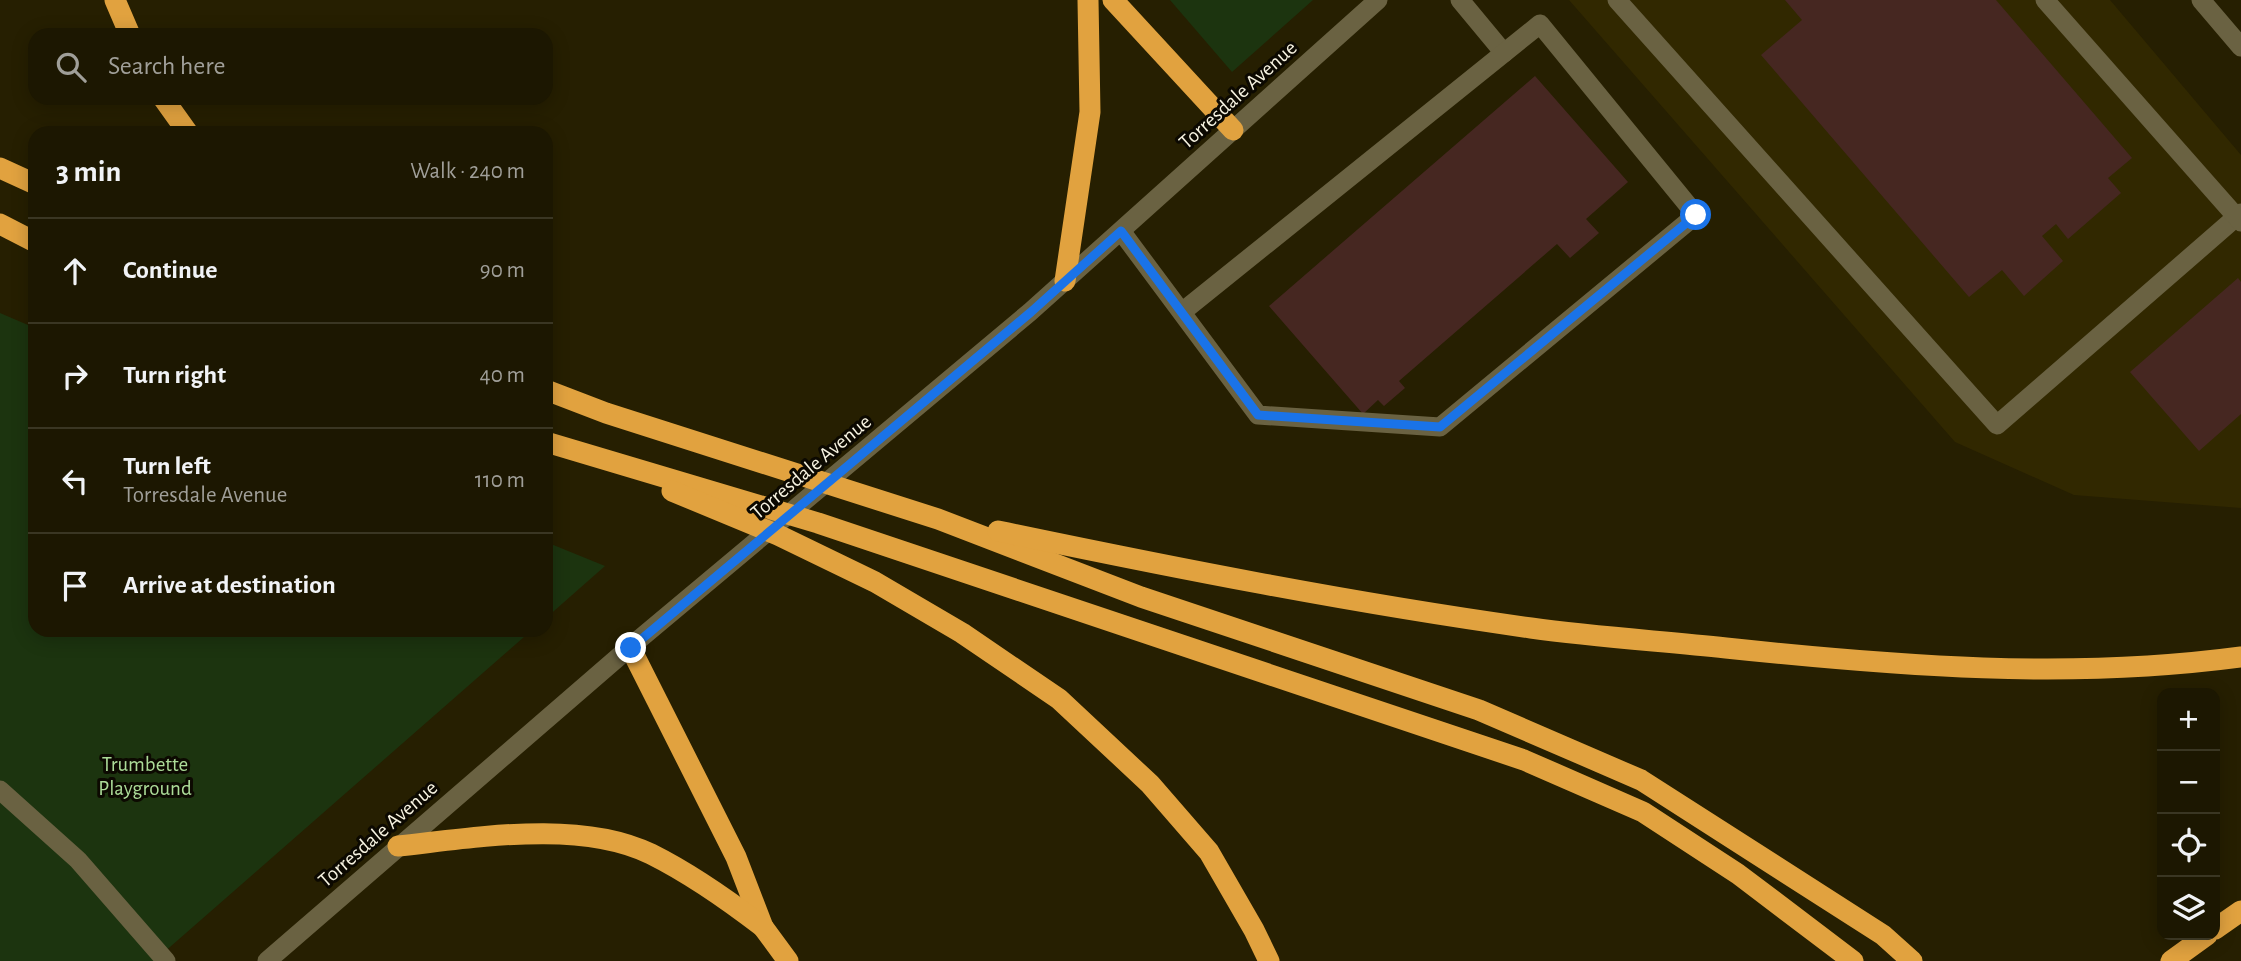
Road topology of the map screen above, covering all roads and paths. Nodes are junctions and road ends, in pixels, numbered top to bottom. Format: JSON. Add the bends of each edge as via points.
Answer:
{"nodes":[{"id":1,"x":115,"y":0,"type":"edge"},
{"id":2,"x":1088,"y":0,"type":"edge"},
{"id":3,"x":1113,"y":0,"type":"edge"},
{"id":4,"x":1378,"y":0,"type":"edge"},
{"id":5,"x":1461,"y":0,"type":"edge"},
{"id":6,"x":1617,"y":0,"type":"edge"},
{"id":7,"x":2045,"y":0,"type":"edge"},
{"id":8,"x":2201,"y":0,"type":"edge"},
{"id":9,"x":127,"y":28,"type":"edge"},
{"id":10,"x":2241,"y":47,"type":"edge"},
{"id":11,"x":1504,"y":53,"type":"junction"},
{"id":12,"x":168,"y":105,"type":"edge"},
{"id":13,"x":183,"y":126,"type":"edge"},
{"id":14,"x":1233,"y":130,"type":"junction"},
{"id":15,"x":0,"y":168,"type":"edge"},
{"id":16,"x":28,"y":181,"type":"edge"},
{"id":17,"x":2240,"y":217,"type":"edge"},
{"id":18,"x":0,"y":224,"type":"edge"},
{"id":19,"x":1121,"y":231,"type":"junction"},
{"id":20,"x":28,"y":238,"type":"edge"},
{"id":21,"x":1065,"y":281,"type":"junction"},
{"id":22,"x":1182,"y":312,"type":"junction"},
{"id":23,"x":553,"y":393,"type":"edge"},
{"id":24,"x":553,"y":444,"type":"edge"},
{"id":25,"x":599,"y":459,"type":"junction"},
{"id":26,"x":938,"y":519,"type":"junction"},
{"id":27,"x":631,"y":648,"type":"junction"},
{"id":28,"x":2241,"y":657,"type":"edge"},
{"id":29,"x":0,"y":790,"type":"edge"},
{"id":30,"x":398,"y":846,"type":"junction"},
{"id":31,"x":2241,"y":911,"type":"edge"},
{"id":32,"x":2220,"y":926,"type":"edge"},
{"id":33,"x":763,"y":927,"type":"junction"},
{"id":34,"x":2200,"y":940,"type":"edge"},
{"id":35,"x":166,"y":961,"type":"edge"},
{"id":36,"x":267,"y":961,"type":"edge"},
{"id":37,"x":788,"y":961,"type":"edge"},
{"id":38,"x":1269,"y":961,"type":"edge"},
{"id":39,"x":1853,"y":961,"type":"edge"},
{"id":40,"x":1912,"y":961,"type":"edge"},
{"id":41,"x":2171,"y":961,"type":"edge"}],
"edges":[{"from":1,"to":9,"type":"highway"},
{"from":2,"to":21,"type":"highway","via":[[1090,112]]},
{"from":3,"to":14,"type":"highway"},
{"from":4,"to":14,"type":"street","name":"Torresdale Avenue"},
{"from":5,"to":11,"type":"street"},
{"from":6,"to":17,"type":"street","via":[[1997,425]]},
{"from":7,"to":17,"type":"street"},
{"from":8,"to":10,"type":"street"},
{"from":11,"to":22,"type":"street"},
{"from":11,"to":22,"type":"street","via":[[1540,24],[1696,215],[1440,427],[1258,415]]},
{"from":12,"to":13,"type":"highway"},
{"from":14,"to":19,"type":"street","name":"Torresdale Avenue"},
{"from":15,"to":16,"type":"highway"},
{"from":18,"to":20,"type":"highway"},
{"from":19,"to":21,"type":"street","name":"Torresdale Avenue"},
{"from":19,"to":22,"type":"street"},
{"from":21,"to":27,"type":"street","name":"Torresdale Avenue"},
{"from":23,"to":26,"type":"highway"},
{"from":24,"to":25,"type":"highway"},
{"from":25,"to":38,"type":"highway","via":[[875,582],[962,633],[1059,699],[1150,784],[1209,852]]},
{"from":25,"to":39,"type":"highway","via":[[818,523],[1524,760],[1643,812],[1738,874]]},
{"from":26,"to":28,"type":"highway","via":[[1300,592],[1534,628],[1913,666],[2048,670]]},
{"from":26,"to":40,"type":"highway","via":[[1141,597],[1479,710],[1641,780],[1883,935]]},
{"from":27,"to":30,"type":"street","name":"Torresdale Avenue"},
{"from":27,"to":33,"type":"highway","via":[[736,857]]},
{"from":29,"to":35,"type":"street","via":[[78,860]]},
{"from":30,"to":33,"type":"highway","via":[[496,835],[556,834],[609,841],[650,853],[724,897]]},
{"from":30,"to":36,"type":"street","name":"Torresdale Avenue"},
{"from":31,"to":32,"type":"highway"},
{"from":33,"to":37,"type":"highway"},
{"from":34,"to":41,"type":"highway"}]}
